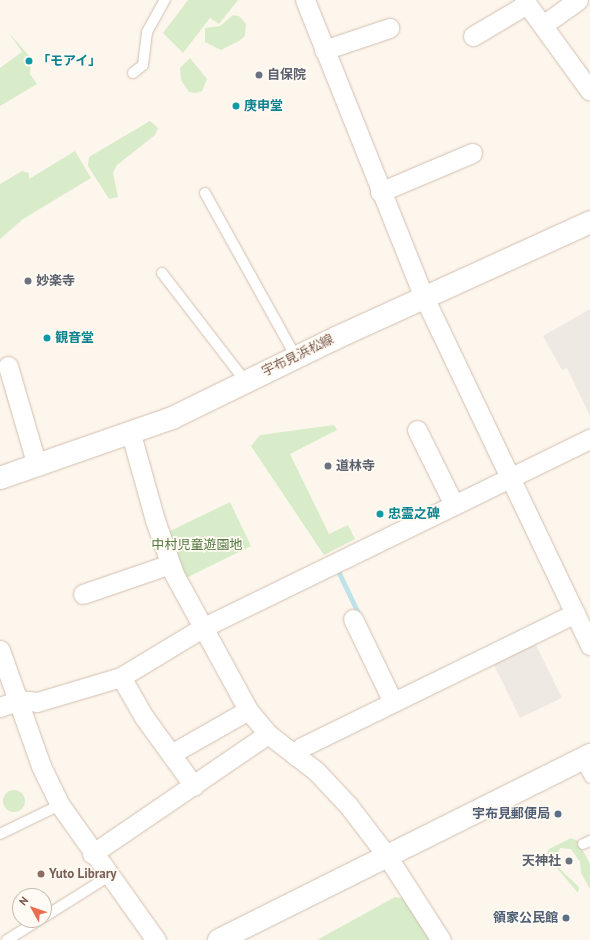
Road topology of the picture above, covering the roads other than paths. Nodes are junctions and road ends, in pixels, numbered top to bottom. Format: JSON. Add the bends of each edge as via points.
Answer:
{"nodes":[{"id":1,"x":165,"y":0,"type":"edge"},
{"id":2,"x":305,"y":0,"type":"edge"},
{"id":3,"x":578,"y":0,"type":"edge"},
{"id":4,"x":525,"y":2,"type":"edge"},
{"id":5,"x":543,"y":25,"type":"junction"},
{"id":6,"x":389,"y":28,"type":"dead end"},
{"id":7,"x":473,"y":36,"type":"dead end"},
{"id":8,"x":324,"y":50,"type":"junction"},
{"id":9,"x":133,"y":73,"type":"dead end"},
{"id":10,"x":590,"y":91,"type":"edge"},
{"id":11,"x":472,"y":153,"type":"dead end"},
{"id":12,"x":380,"y":192,"type":"junction"},
{"id":13,"x":205,"y":193,"type":"dead end"},
{"id":14,"x":590,"y":222,"type":"edge"},
{"id":15,"x":162,"y":273,"type":"dead end"},
{"id":16,"x":424,"y":297,"type":"junction"},
{"id":17,"x":296,"y":357,"type":"junction"},
{"id":18,"x":8,"y":366,"type":"dead end"},
{"id":19,"x":246,"y":382,"type":"junction"},
{"id":20,"x":417,"y":430,"type":"dead end"},
{"id":21,"x":131,"y":434,"type":"junction"},
{"id":22,"x":590,"y":439,"type":"edge"},
{"id":23,"x":37,"y":466,"type":"junction"},
{"id":24,"x":512,"y":477,"type":"junction"},
{"id":25,"x":0,"y":478,"type":"edge"},
{"id":26,"x":454,"y":505,"type":"junction"},
{"id":27,"x":170,"y":564,"type":"junction"},
{"id":28,"x":83,"y":594,"type":"dead end"},
{"id":29,"x":580,"y":611,"type":"edge"},
{"id":30,"x":353,"y":619,"type":"dead end"},
{"id":31,"x":202,"y":628,"type":"junction"},
{"id":32,"x":590,"y":644,"type":"edge"},
{"id":33,"x":0,"y":650,"type":"edge"},
{"id":34,"x":121,"y":677,"type":"junction"},
{"id":35,"x":19,"y":700,"type":"junction"},
{"id":36,"x":393,"y":702,"type":"junction"},
{"id":37,"x":0,"y":707,"type":"edge"},
{"id":38,"x":248,"y":710,"type":"junction"},
{"id":39,"x":268,"y":734,"type":"junction"},
{"id":40,"x":171,"y":754,"type":"junction"},
{"id":41,"x":296,"y":756,"type":"junction"},
{"id":42,"x":587,"y":764,"type":"edge"},
{"id":43,"x":194,"y":786,"type":"junction"},
{"id":44,"x":60,"y":805,"type":"junction"},
{"id":45,"x":0,"y":834,"type":"edge"},
{"id":46,"x":92,"y":854,"type":"junction"},
{"id":47,"x":387,"y":856,"type":"junction"},
{"id":48,"x":109,"y":876,"type":"junction"},
{"id":49,"x":52,"y":912,"type":"edge"},
{"id":50,"x":26,"y":928,"type":"edge"},
{"id":51,"x":7,"y":940,"type":"edge"},
{"id":52,"x":156,"y":940,"type":"edge"},
{"id":53,"x":219,"y":940,"type":"edge"},
{"id":54,"x":441,"y":940,"type":"edge"}],
"edges":[{"from":1,"to":9,"type":"lane","via":[[147,32],[143,65]]},
{"from":2,"to":8,"type":"street"},
{"from":3,"to":5,"type":"street"},
{"from":4,"to":5,"type":"street"},
{"from":4,"to":7,"type":"street"},
{"from":5,"to":10,"type":"street"},
{"from":6,"to":8,"type":"street"},
{"from":8,"to":12,"type":"street"},
{"from":11,"to":12,"type":"street"},
{"from":12,"to":16,"type":"street"},
{"from":13,"to":17,"type":"lane"},
{"from":14,"to":16,"type":"main road","name":"宇布見浜松線"},
{"from":15,"to":19,"type":"lane"},
{"from":16,"to":17,"type":"main road","name":"宇布見浜松線"},
{"from":16,"to":24,"type":"street"},
{"from":17,"to":19,"type":"main road","name":"宇布見浜松線"},
{"from":18,"to":23,"type":"street"},
{"from":19,"to":21,"type":"main road","name":"宇布見浜松線"},
{"from":20,"to":26,"type":"street"},
{"from":21,"to":23,"type":"main road","name":"宇布見浜松線"},
{"from":21,"to":27,"type":"street"},
{"from":22,"to":24,"type":"street"},
{"from":23,"to":25,"type":"main road","name":"宇布見浜松線"},
{"from":24,"to":26,"type":"street"},
{"from":24,"to":29,"type":"street"},
{"from":26,"to":31,"type":"street"},
{"from":27,"to":28,"type":"street"},
{"from":27,"to":31,"type":"street"},
{"from":29,"to":32,"type":"street"},
{"from":29,"to":36,"type":"street"},
{"from":30,"to":36,"type":"street"},
{"from":31,"to":34,"type":"street"},
{"from":31,"to":38,"type":"street"},
{"from":33,"to":35,"type":"street"},
{"from":34,"to":35,"type":"street","via":[[37,702]]},
{"from":34,"to":40,"type":"street"},
{"from":35,"to":37,"type":"street"},
{"from":35,"to":44,"type":"street","via":[[41,766]]},
{"from":36,"to":41,"type":"street","via":[[302,747]]},
{"from":38,"to":39,"type":"street"},
{"from":38,"to":40,"type":"street"},
{"from":39,"to":41,"type":"street"},
{"from":39,"to":43,"type":"street"},
{"from":40,"to":43,"type":"street"},
{"from":41,"to":47,"type":"street","via":[[339,796]]},
{"from":42,"to":47,"type":"main road"},
{"from":43,"to":46,"type":"street"},
{"from":44,"to":45,"type":"lane"},
{"from":44,"to":46,"type":"street"},
{"from":46,"to":48,"type":"street"},
{"from":47,"to":53,"type":"main road"},
{"from":47,"to":54,"type":"street"},
{"from":48,"to":49,"type":"lane"},
{"from":48,"to":52,"type":"street"},
{"from":50,"to":51,"type":"lane"}]}
